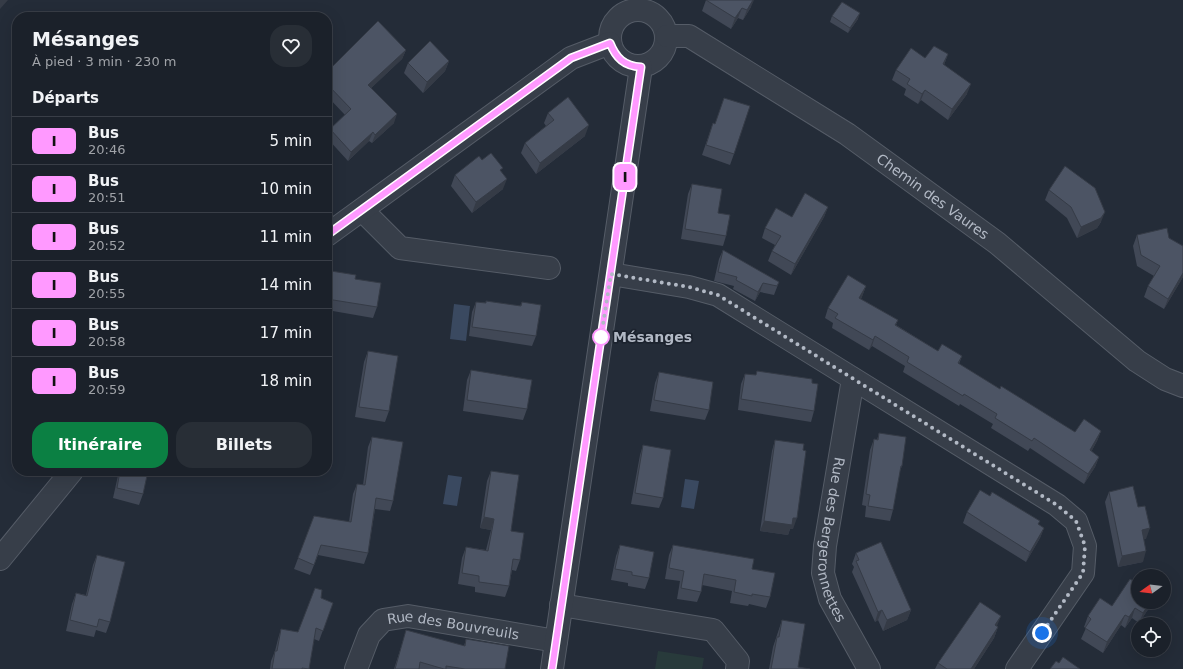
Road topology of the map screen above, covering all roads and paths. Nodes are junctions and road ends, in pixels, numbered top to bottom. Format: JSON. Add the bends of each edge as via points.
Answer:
{"nodes":[{"id":1,"x":639,"y":5,"type":"edge"},
{"id":2,"x":667,"y":36,"type":"junction"},
{"id":3,"x":610,"y":43,"type":"junction"},
{"id":4,"x":641,"y":67,"type":"junction"},
{"id":5,"x":362,"y":210,"type":"junction"},
{"id":6,"x":332,"y":231,"type":"edge"},
{"id":7,"x":549,"y":268,"type":"dead end"},
{"id":8,"x":611,"y":274,"type":"junction"},
{"id":9,"x":853,"y":379,"type":"junction"},
{"id":10,"x":1183,"y":386,"type":"edge"},
{"id":11,"x":68,"y":476,"type":"edge"},
{"id":12,"x":0,"y":559,"type":"edge"},
{"id":13,"x":561,"y":605,"type":"junction"},
{"id":14,"x":556,"y":641,"type":"junction"},
{"id":15,"x":356,"y":669,"type":"edge"},
{"id":16,"x":552,"y":669,"type":"edge"},
{"id":17,"x":737,"y":669,"type":"edge"},
{"id":18,"x":869,"y":669,"type":"edge"},
{"id":19,"x":1017,"y":669,"type":"edge"}],
"edges":[{"from":1,"to":2,"type":"street","via":[[661,21]]},
{"from":1,"to":3,"type":"street","via":[[618,19],[610,34]]},
{"from":2,"to":4,"type":"street","via":[[663,53],[650,65]]},
{"from":2,"to":10,"type":"street","name":"Chemin des Vaures","via":[[688,36],[847,134],[997,243],[1137,361],[1165,379]]},
{"from":3,"to":4,"type":"street","via":[[613,51],[624,63]]},
{"from":3,"to":5,"type":"street","via":[[571,58]]},
{"from":4,"to":8,"type":"street"},
{"from":5,"to":6,"type":"street"},
{"from":5,"to":7,"type":"street","via":[[400,248]]},
{"from":8,"to":9,"type":"street","via":[[689,287],[718,295]]},
{"from":8,"to":13,"type":"street"},
{"from":9,"to":18,"type":"street","name":"Rue des Bergeronnettes","via":[[825,546],[823,573],[830,599]]},
{"from":9,"to":19,"type":"street","via":[[1057,505],[1076,521],[1085,546],[1083,573]]},
{"from":11,"to":12,"type":"street"},
{"from":13,"to":14,"type":"street"},
{"from":13,"to":17,"type":"street","via":[[713,630],[738,661]]},
{"from":14,"to":15,"type":"street","name":"Rue des Bouvreuils","via":[[408,616],[383,620],[369,636]]},
{"from":14,"to":16,"type":"street"}]}
